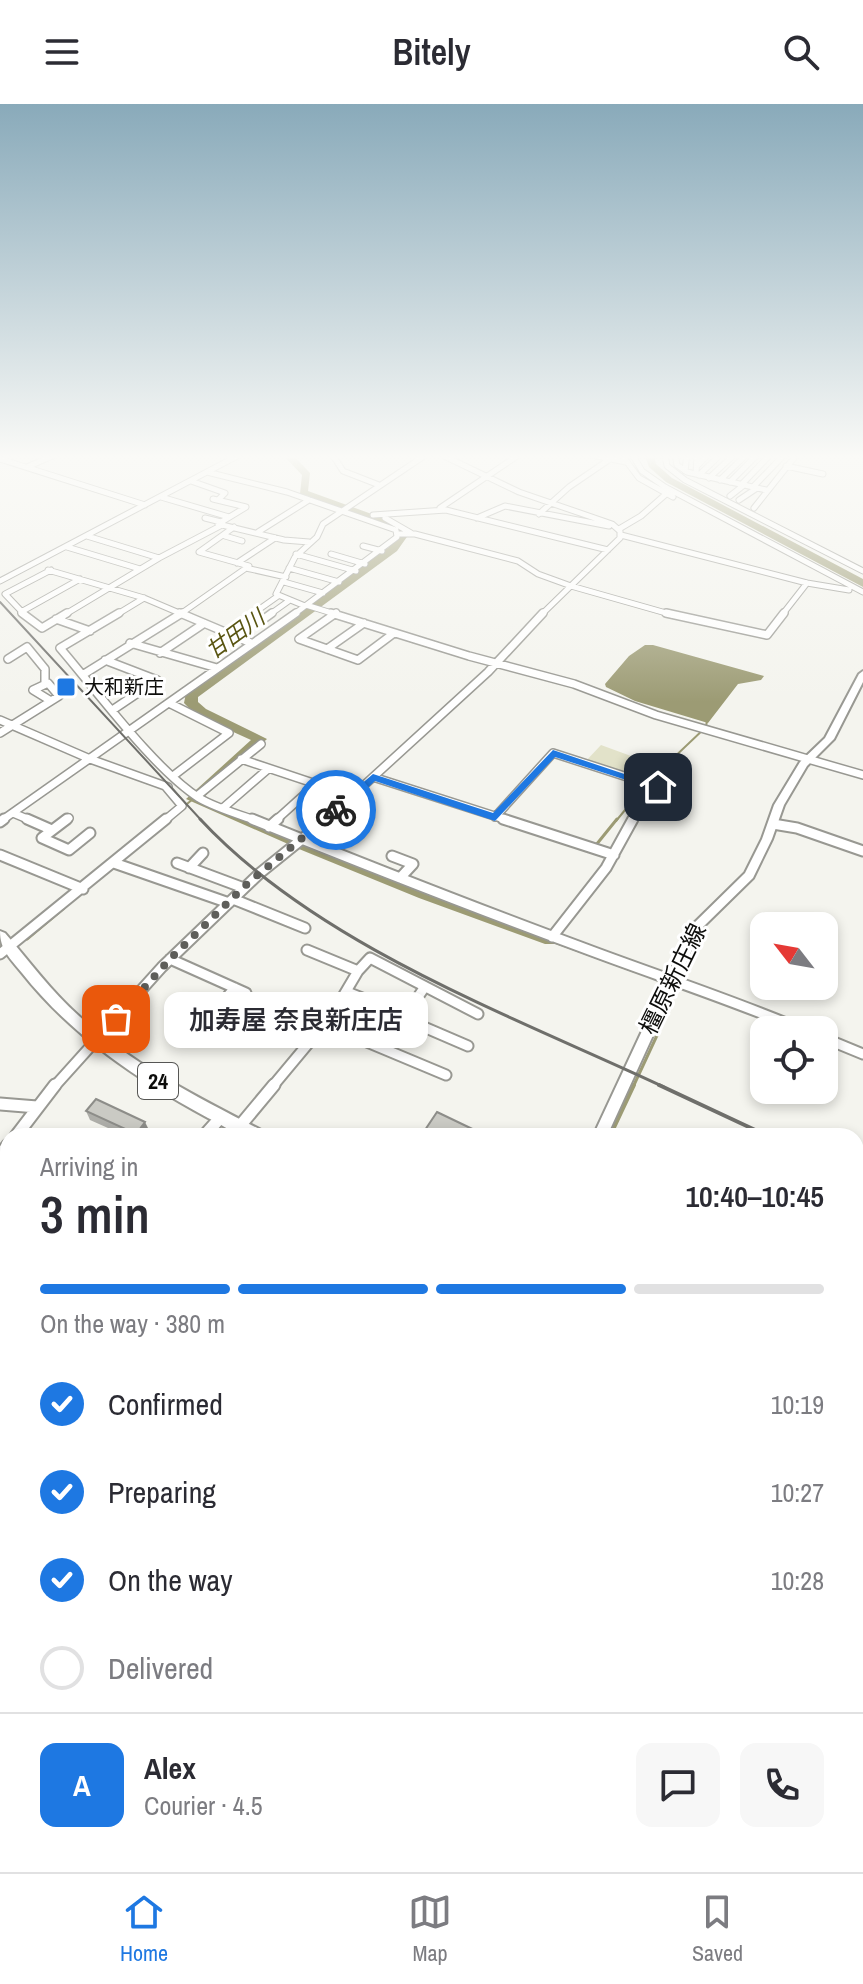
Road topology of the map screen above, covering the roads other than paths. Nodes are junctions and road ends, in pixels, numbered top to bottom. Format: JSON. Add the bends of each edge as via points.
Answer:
{"nodes":[{"id":1,"x":225,"y":536,"type":"edge"},
{"id":2,"x":86,"y":537,"type":"edge"},
{"id":3,"x":89,"y":537,"type":"edge"},
{"id":4,"x":198,"y":537,"type":"edge"},
{"id":5,"x":227,"y":537,"type":"edge"},
{"id":6,"x":271,"y":537,"type":"edge"},
{"id":7,"x":316,"y":537,"type":"edge"},
{"id":8,"x":400,"y":537,"type":"edge"},
{"id":9,"x":418,"y":537,"type":"edge"},
{"id":10,"x":553,"y":537,"type":"edge"},
{"id":11,"x":615,"y":537,"type":"edge"},
{"id":12,"x":641,"y":537,"type":"edge"},
{"id":13,"x":757,"y":537,"type":"edge"},
{"id":14,"x":796,"y":537,"type":"edge"},
{"id":15,"x":275,"y":538,"type":"junction"},
{"id":16,"x":242,"y":541,"type":"dead end"},
{"id":17,"x":309,"y":542,"type":"junction"},
{"id":18,"x":363,"y":546,"type":"dead end"},
{"id":19,"x":67,"y":547,"type":"junction"},
{"id":20,"x":608,"y":550,"type":"junction"},
{"id":21,"x":382,"y":551,"type":"junction"},
{"id":22,"x":296,"y":554,"type":"junction"},
{"id":23,"x":331,"y":554,"type":"dead end"},
{"id":24,"x":159,"y":558,"type":"junction"},
{"id":25,"x":237,"y":563,"type":"junction"},
{"id":26,"x":365,"y":564,"type":"junction"},
{"id":27,"x":33,"y":565,"type":"junction"},
{"id":28,"x":246,"y":568,"type":"junction"},
{"id":29,"x":289,"y":568,"type":"junction"},
{"id":30,"x":140,"y":569,"type":"junction"},
{"id":31,"x":51,"y":570,"type":"junction"},
{"id":32,"x":356,"y":571,"type":"junction"},
{"id":33,"x":863,"y":571,"type":"edge"},
{"id":34,"x":80,"y":579,"type":"junction"},
{"id":35,"x":285,"y":580,"type":"junction"},
{"id":36,"x":0,"y":581,"type":"edge"},
{"id":37,"x":339,"y":582,"type":"junction"},
{"id":38,"x":807,"y":583,"type":"junction"},
{"id":39,"x":571,"y":586,"type":"junction"},
{"id":40,"x":111,"y":588,"type":"junction"},
{"id":41,"x":323,"y":593,"type":"junction"},
{"id":42,"x":863,"y":594,"type":"edge"},
{"id":43,"x":278,"y":596,"type":"junction"},
{"id":44,"x":144,"y":598,"type":"junction"},
{"id":45,"x":290,"y":600,"type":"junction"},
{"id":46,"x":308,"y":606,"type":"junction"},
{"id":47,"x":261,"y":608,"type":"dead end"},
{"id":48,"x":21,"y":612,"type":"junction"},
{"id":49,"x":336,"y":613,"type":"junction"},
{"id":50,"x":177,"y":614,"type":"junction"},
{"id":51,"x":252,"y":618,"type":"dead end"},
{"id":52,"x":56,"y":619,"type":"junction"},
{"id":53,"x":261,"y":621,"type":"junction"},
{"id":54,"x":364,"y":623,"type":"junction"},
{"id":55,"x":203,"y":624,"type":"junction"},
{"id":56,"x":276,"y":626,"type":"junction"},
{"id":57,"x":90,"y":631,"type":"junction"},
{"id":58,"x":394,"y":633,"type":"junction"},
{"id":59,"x":130,"y":643,"type":"junction"},
{"id":60,"x":251,"y":643,"type":"junction"},
{"id":61,"x":327,"y":649,"type":"junction"},
{"id":62,"x":160,"y":653,"type":"junction"},
{"id":63,"x":8,"y":659,"type":"dead end"},
{"id":64,"x":105,"y":660,"type":"junction"},
{"id":65,"x":496,"y":663,"type":"junction"},
{"id":66,"x":217,"y":668,"type":"junction"},
{"id":67,"x":84,"y":674,"type":"junction"},
{"id":68,"x":863,"y":674,"type":"edge"},
{"id":69,"x":45,"y":683,"type":"junction"},
{"id":70,"x":51,"y":702,"type":"junction"},
{"id":71,"x":169,"y":703,"type":"junction"},
{"id":72,"x":114,"y":709,"type":"junction"},
{"id":73,"x":0,"y":720,"type":"edge"},
{"id":74,"x":12,"y":726,"type":"junction"},
{"id":75,"x":132,"y":730,"type":"junction"},
{"id":76,"x":0,"y":733,"type":"edge"},
{"id":77,"x":261,"y":744,"type":"dead end"},
{"id":78,"x":90,"y":759,"type":"junction"},
{"id":79,"x":241,"y":759,"type":"junction"},
{"id":80,"x":807,"y":759,"type":"junction"},
{"id":81,"x":268,"y":769,"type":"junction"},
{"id":82,"x":863,"y":775,"type":"edge"},
{"id":83,"x":173,"y":776,"type":"junction"},
{"id":84,"x":373,"y":777,"type":"junction"},
{"id":85,"x":315,"y":785,"type":"junction"},
{"id":86,"x":184,"y":786,"type":"junction"},
{"id":87,"x":166,"y":787,"type":"junction"},
{"id":88,"x":195,"y":795,"type":"junction"},
{"id":89,"x":352,"y":796,"type":"junction"},
{"id":90,"x":223,"y":808,"type":"junction"},
{"id":91,"x":13,"y":813,"type":"junction"},
{"id":92,"x":495,"y":817,"type":"junction"},
{"id":93,"x":69,"y":818,"type":"dead end"},
{"id":94,"x":0,"y":822,"type":"edge"},
{"id":95,"x":773,"y":824,"type":"junction"},
{"id":96,"x":269,"y":827,"type":"junction"},
{"id":97,"x":52,"y":830,"type":"junction"},
{"id":98,"x":90,"y":833,"type":"dead end"},
{"id":99,"x":304,"y":840,"type":"junction"},
{"id":100,"x":863,"y":851,"type":"edge"},
{"id":101,"x":203,"y":853,"type":"dead end"},
{"id":102,"x":609,"y":854,"type":"junction"},
{"id":103,"x":0,"y":855,"type":"edge"},
{"id":104,"x":392,"y":856,"type":"dead end"},
{"id":105,"x":177,"y":863,"type":"dead end"},
{"id":106,"x":117,"y":864,"type":"junction"},
{"id":107,"x":189,"y":868,"type":"junction"},
{"id":108,"x":400,"y":878,"type":"junction"},
{"id":109,"x":244,"y":888,"type":"junction"},
{"id":110,"x":83,"y":889,"type":"junction"},
{"id":111,"x":231,"y":901,"type":"junction"},
{"id":112,"x":305,"y":928,"type":"dead end"},
{"id":113,"x":552,"y":937,"type":"junction"},
{"id":114,"x":3,"y":945,"type":"edge"},
{"id":115,"x":307,"y":950,"type":"dead end"},
{"id":116,"x":170,"y":959,"type":"junction"},
{"id":117,"x":358,"y":971,"type":"junction"},
{"id":118,"x":672,"y":979,"type":"junction"},
{"id":119,"x":235,"y":988,"type":"junction"},
{"id":120,"x":424,"y":988,"type":"junction"},
{"id":121,"x":347,"y":992,"type":"junction"},
{"id":122,"x":215,"y":1010,"type":"dead end"},
{"id":123,"x":478,"y":1014,"type":"dead end"},
{"id":124,"x":770,"y":1016,"type":"edge"},
{"id":125,"x":403,"y":1019,"type":"junction"},
{"id":126,"x":320,"y":1028,"type":"junction"},
{"id":127,"x":98,"y":1039,"type":"junction"},
{"id":128,"x":838,"y":1044,"type":"edge"},
{"id":129,"x":468,"y":1046,"type":"dead end"},
{"id":130,"x":863,"y":1054,"type":"edge"},
{"id":131,"x":446,"y":1075,"type":"dead end"},
{"id":132,"x":0,"y":1104,"type":"edge"},
{"id":133,"x":37,"y":1107,"type":"junction"},
{"id":134,"x":221,"y":1117,"type":"junction"},
{"id":135,"x":239,"y":1127,"type":"joint"},
{"id":136,"x":22,"y":1128,"type":"edge"},
{"id":137,"x":211,"y":1128,"type":"edge"},
{"id":138,"x":604,"y":1128,"type":"edge"}],
"edges":[{"from":1,"to":25,"type":"street","via":[[199,552]]},
{"from":2,"to":19,"type":"street"},
{"from":3,"to":24,"type":"street"},
{"from":4,"to":24,"type":"street"},
{"from":5,"to":16,"type":"street"},
{"from":6,"to":15,"type":"street"},
{"from":7,"to":17,"type":"street"},
{"from":8,"to":21,"type":"street"},
{"from":9,"to":39,"type":"street","via":[[518,561]]},
{"from":10,"to":20,"type":"street"},
{"from":11,"to":20,"type":"street"},
{"from":12,"to":38,"type":"street"},
{"from":13,"to":42,"type":"street"},
{"from":14,"to":33,"type":"street"},
{"from":15,"to":17,"type":"street"},
{"from":15,"to":25,"type":"street"},
{"from":17,"to":22,"type":"street"},
{"from":18,"to":21,"type":"street"},
{"from":19,"to":27,"type":"street"},
{"from":19,"to":30,"type":"street"},
{"from":20,"to":39,"type":"street"},
{"from":21,"to":26,"type":"street"},
{"from":22,"to":29,"type":"street"},
{"from":22,"to":32,"type":"street"},
{"from":23,"to":26,"type":"street"},
{"from":24,"to":30,"type":"street"},
{"from":25,"to":28,"type":"street"},
{"from":26,"to":32,"type":"street"},
{"from":27,"to":31,"type":"street"},
{"from":27,"to":36,"type":"street"},
{"from":28,"to":35,"type":"street"},
{"from":28,"to":50,"type":"street"},
{"from":29,"to":35,"type":"street"},
{"from":29,"to":37,"type":"street"},
{"from":30,"to":40,"type":"street"},
{"from":31,"to":34,"type":"street"},
{"from":31,"to":48,"type":"street","via":[[5,594]]},
{"from":32,"to":37,"type":"street"},
{"from":34,"to":40,"type":"street"},
{"from":34,"to":48,"type":"street"},
{"from":35,"to":41,"type":"street"},
{"from":35,"to":43,"type":"street"},
{"from":37,"to":41,"type":"street"},
{"from":38,"to":39,"type":"street","via":[[767,635]]},
{"from":38,"to":42,"type":"street"},
{"from":39,"to":65,"type":"street"},
{"from":40,"to":44,"type":"street"},
{"from":40,"to":52,"type":"street"},
{"from":41,"to":46,"type":"street"},
{"from":43,"to":45,"type":"street"},
{"from":43,"to":47,"type":"street"},
{"from":44,"to":50,"type":"street"},
{"from":44,"to":57,"type":"street"},
{"from":45,"to":46,"type":"street"},
{"from":45,"to":53,"type":"street"},
{"from":46,"to":49,"type":"street"},
{"from":46,"to":56,"type":"street"},
{"from":48,"to":52,"type":"street","via":[[42,628]]},
{"from":49,"to":54,"type":"street"},
{"from":49,"to":61,"type":"street","via":[[299,639]]},
{"from":50,"to":55,"type":"street"},
{"from":50,"to":59,"type":"street"},
{"from":51,"to":53,"type":"street"},
{"from":52,"to":57,"type":"street"},
{"from":53,"to":56,"type":"street"},
{"from":54,"to":58,"type":"street"},
{"from":54,"to":61,"type":"street"},
{"from":55,"to":60,"type":"street"},
{"from":55,"to":62,"type":"street"},
{"from":56,"to":60,"type":"street"},
{"from":57,"to":67,"type":"street","via":[[60,648]]},
{"from":58,"to":61,"type":"street","via":[[358,660]]},
{"from":58,"to":65,"type":"street"},
{"from":59,"to":62,"type":"street"},
{"from":59,"to":64,"type":"street"},
{"from":60,"to":66,"type":"street"},
{"from":62,"to":66,"type":"street"},
{"from":63,"to":69,"type":"street","via":[[27,647],[45,669]]},
{"from":64,"to":67,"type":"street"},
{"from":64,"to":72,"type":"street","via":[[157,680]]},
{"from":65,"to":80,"type":"street"},
{"from":65,"to":84,"type":"street"},
{"from":66,"to":71,"type":"street"},
{"from":67,"to":72,"type":"street"},
{"from":68,"to":80,"type":"main road","name":"橿原新庄線","via":[[829,739]]},
{"from":69,"to":70,"type":"street","via":[[59,694]]},
{"from":69,"to":70,"type":"street","via":[[33,690]]},
{"from":70,"to":74,"type":"street"},
{"from":71,"to":75,"type":"street"},
{"from":71,"to":83,"type":"street","via":[[229,733]]},
{"from":72,"to":75,"type":"street"},
{"from":73,"to":74,"type":"street"},
{"from":74,"to":76,"type":"street"},
{"from":74,"to":78,"type":"street"},
{"from":75,"to":78,"type":"street"},
{"from":75,"to":83,"type":"street"},
{"from":77,"to":79,"type":"street"},
{"from":78,"to":87,"type":"street"},
{"from":78,"to":91,"type":"street"},
{"from":79,"to":81,"type":"street"},
{"from":79,"to":88,"type":"street"},
{"from":80,"to":82,"type":"street"},
{"from":80,"to":95,"type":"main road","name":"橿原新庄線"},
{"from":81,"to":85,"type":"street"},
{"from":81,"to":90,"type":"street"},
{"from":83,"to":86,"type":"street"},
{"from":84,"to":89,"type":"street"},
{"from":84,"to":92,"type":"street"},
{"from":85,"to":89,"type":"street"},
{"from":85,"to":96,"type":"street"},
{"from":86,"to":87,"type":"street"},
{"from":86,"to":88,"type":"street"},
{"from":87,"to":106,"type":"street","via":[[182,806]]},
{"from":88,"to":90,"type":"street"},
{"from":89,"to":99,"type":"street"},
{"from":90,"to":96,"type":"street"},
{"from":91,"to":94,"type":"street"},
{"from":91,"to":97,"type":"street"},
{"from":92,"to":102,"type":"street"},
{"from":92,"to":102,"type":"street","via":[[553,753],[658,787]]},
{"from":93,"to":97,"type":"street"},
{"from":95,"to":100,"type":"street"},
{"from":95,"to":118,"type":"main road","name":"橿原新庄線","via":[[742,884],[697,926]]},
{"from":96,"to":99,"type":"street"},
{"from":97,"to":98,"type":"street","via":[[42,838],[69,850]]},
{"from":99,"to":108,"type":"street"},
{"from":99,"to":109,"type":"street"},
{"from":101,"to":107,"type":"street"},
{"from":102,"to":113,"type":"street"},
{"from":103,"to":110,"type":"street"},
{"from":104,"to":108,"type":"street","via":[[413,864]]},
{"from":105,"to":107,"type":"street"},
{"from":106,"to":110,"type":"street"},
{"from":106,"to":111,"type":"street"},
{"from":107,"to":109,"type":"street"},
{"from":108,"to":113,"type":"street"},
{"from":109,"to":111,"type":"street"},
{"from":110,"to":114,"type":"street"},
{"from":111,"to":112,"type":"street"},
{"from":111,"to":116,"type":"street"},
{"from":113,"to":118,"type":"street"},
{"from":114,"to":127,"type":"highway","number":"24","via":[[52,1000]]},
{"from":115,"to":117,"type":"street"},
{"from":116,"to":119,"type":"street"},
{"from":116,"to":127,"type":"street"},
{"from":117,"to":120,"type":"street","via":[[370,958]]},
{"from":117,"to":121,"type":"street"},
{"from":118,"to":124,"type":"street"},
{"from":118,"to":138,"type":"main road","name":"橿原新庄線"},
{"from":119,"to":122,"type":"street"},
{"from":119,"to":126,"type":"street","via":[[246,993],[249,1003]]},
{"from":120,"to":123,"type":"street"},
{"from":120,"to":125,"type":"street"},
{"from":121,"to":125,"type":"street"},
{"from":121,"to":126,"type":"street"},
{"from":125,"to":129,"type":"street"},
{"from":126,"to":131,"type":"street"},
{"from":126,"to":135,"type":"street"},
{"from":127,"to":133,"type":"street"},
{"from":127,"to":134,"type":"highway","number":"24","via":[[155,1080]]},
{"from":128,"to":130,"type":"street"},
{"from":132,"to":133,"type":"street"},
{"from":133,"to":136,"type":"street"},
{"from":134,"to":135,"type":"highway","number":"24"},
{"from":134,"to":137,"type":"street"}]}
